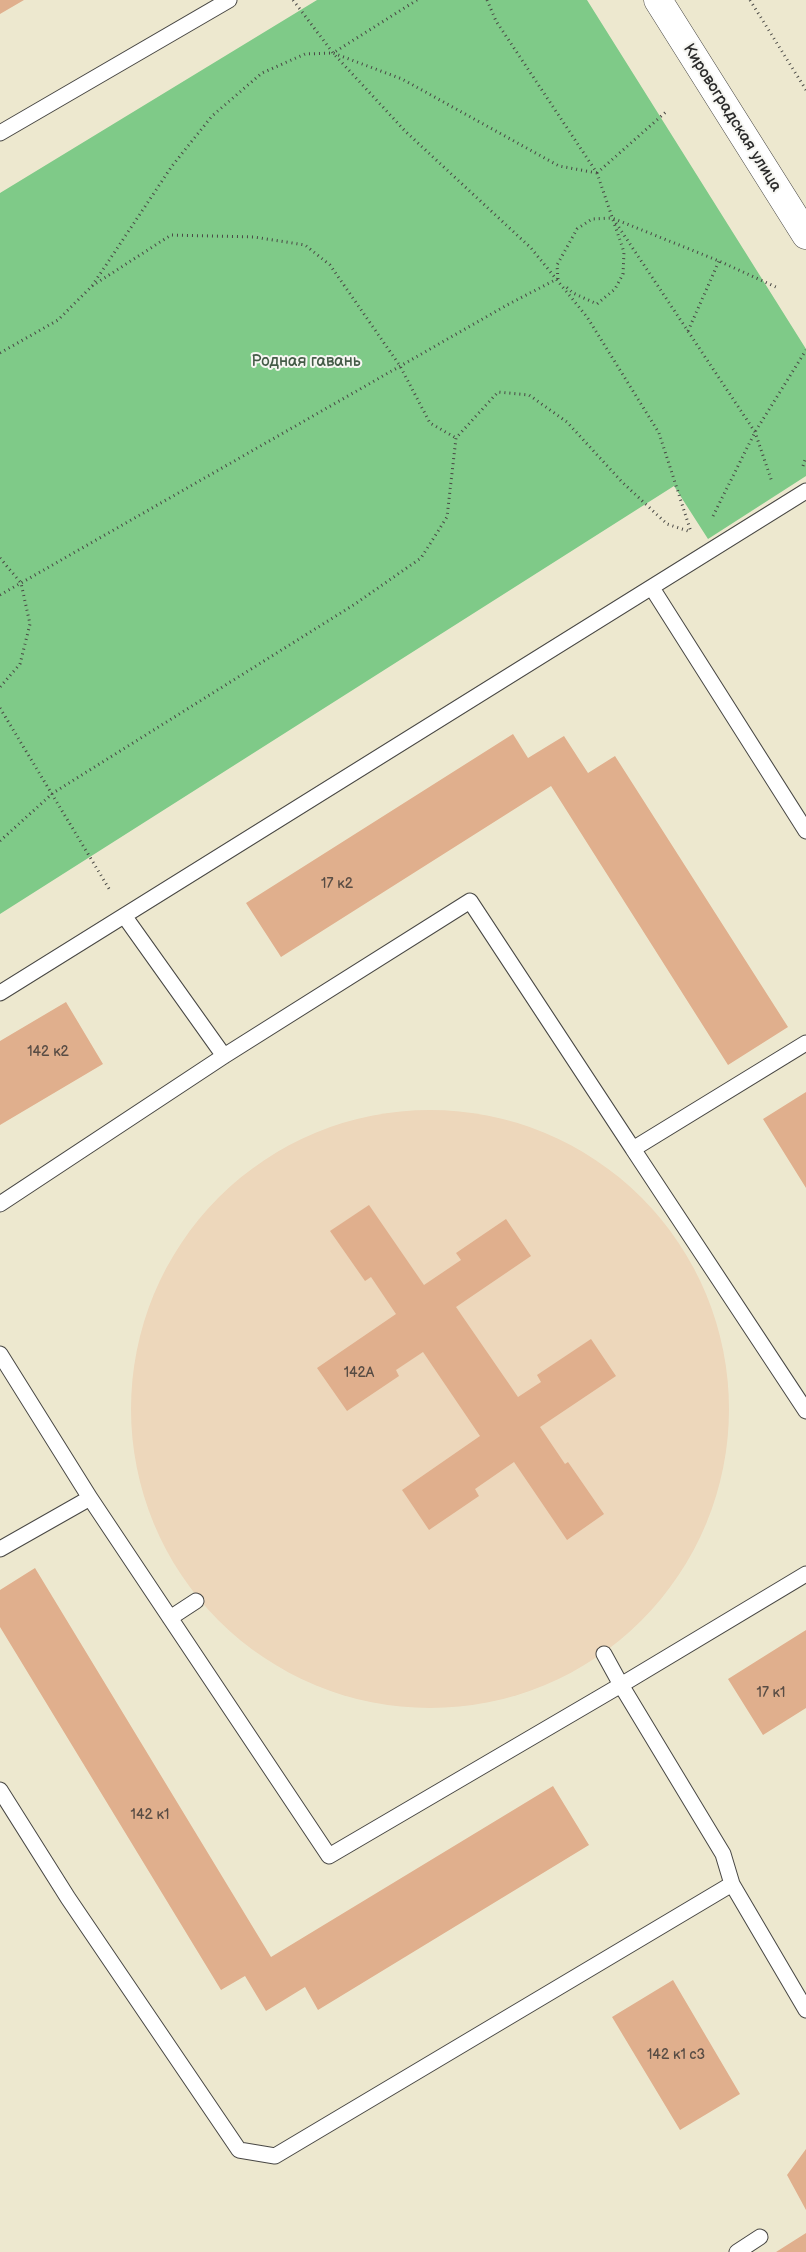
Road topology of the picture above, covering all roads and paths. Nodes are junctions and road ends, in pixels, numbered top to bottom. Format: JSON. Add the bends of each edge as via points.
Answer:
{"nodes":[{"id":1,"x":229,"y":0,"type":"edge"},
{"id":2,"x":293,"y":0,"type":"edge"},
{"id":3,"x":417,"y":0,"type":"edge"},
{"id":4,"x":487,"y":0,"type":"edge"},
{"id":5,"x":658,"y":0,"type":"edge"},
{"id":6,"x":750,"y":0,"type":"edge"},
{"id":7,"x":333,"y":53,"type":"junction"},
{"id":8,"x":806,"y":90,"type":"edge"},
{"id":9,"x":667,"y":111,"type":"dead end"},
{"id":10,"x":0,"y":133,"type":"edge"},
{"id":11,"x":597,"y":173,"type":"junction"},
{"id":12,"x":612,"y":218,"type":"junction"},
{"id":13,"x":806,"y":235,"type":"edge"},
{"id":14,"x":719,"y":261,"type":"junction"},
{"id":15,"x":557,"y":279,"type":"junction"},
{"id":16,"x":92,"y":286,"type":"junction"},
{"id":17,"x":778,"y":288,"type":"dead end"},
{"id":18,"x":688,"y":331,"type":"junction"},
{"id":19,"x":806,"y":350,"type":"edge"},
{"id":20,"x":0,"y":353,"type":"edge"},
{"id":21,"x":400,"y":366,"type":"junction"},
{"id":22,"x":755,"y":432,"type":"junction"},
{"id":23,"x":456,"y":438,"type":"junction"},
{"id":24,"x":806,"y":491,"type":"edge"},
{"id":25,"x":782,"y":505,"type":"junction"},
{"id":26,"x":712,"y":517,"type":"dead end"},
{"id":27,"x":691,"y":532,"type":"junction"},
{"id":28,"x":0,"y":558,"type":"edge"},
{"id":29,"x":687,"y":565,"type":"junction"},
{"id":30,"x":21,"y":583,"type":"junction"},
{"id":31,"x":652,"y":588,"type":"junction"},
{"id":32,"x":0,"y":595,"type":"edge"},
{"id":33,"x":0,"y":687,"type":"edge"},
{"id":34,"x":0,"y":708,"type":"edge"},
{"id":35,"x":53,"y":794,"type":"junction"},
{"id":36,"x":806,"y":831,"type":"edge"},
{"id":37,"x":0,"y":841,"type":"edge"},
{"id":38,"x":112,"y":892,"type":"dead end"},
{"id":39,"x":125,"y":917,"type":"junction"},
{"id":40,"x":0,"y":993,"type":"edge"},
{"id":41,"x":806,"y":1043,"type":"edge"},
{"id":42,"x":224,"y":1056,"type":"junction"},
{"id":43,"x":633,"y":1149,"type":"junction"},
{"id":44,"x":0,"y":1204,"type":"edge"},
{"id":45,"x":0,"y":1354,"type":"edge"},
{"id":46,"x":806,"y":1412,"type":"edge"},
{"id":47,"x":90,"y":1498,"type":"junction"},
{"id":48,"x":0,"y":1549,"type":"edge"},
{"id":49,"x":806,"y":1574,"type":"edge"},
{"id":50,"x":196,"y":1601,"type":"dead end"},
{"id":51,"x":170,"y":1618,"type":"junction"},
{"id":52,"x":604,"y":1654,"type":"dead end"},
{"id":53,"x":621,"y":1685,"type":"junction"},
{"id":54,"x":0,"y":1790,"type":"edge"},
{"id":55,"x":732,"y":1884,"type":"junction"},
{"id":56,"x":806,"y":2010,"type":"edge"},
{"id":57,"x":760,"y":2237,"type":"dead end"},
{"id":58,"x":737,"y":2252,"type":"edge"}],
"edges":[{"from":1,"to":10,"type":"lane"},
{"from":2,"to":7,"type":"path"},
{"from":3,"to":7,"type":"path"},
{"from":4,"to":11,"type":"path","via":[[496,20]]},
{"from":5,"to":13,"type":"street","name":"Кировоградская улица"},
{"from":6,"to":8,"type":"path"},
{"from":7,"to":11,"type":"path","via":[[402,79],[559,166]]},
{"from":7,"to":15,"type":"path","via":[[405,132],[531,248]]},
{"from":7,"to":16,"type":"path","via":[[305,54],[262,73],[212,116],[172,166]]},
{"from":9,"to":11,"type":"path"},
{"from":11,"to":12,"type":"path"},
{"from":12,"to":14,"type":"path"},
{"from":12,"to":15,"type":"path","via":[[592,219],[577,229],[557,265]]},
{"from":12,"to":15,"type":"path","via":[[624,252],[622,274],[615,289],[597,304],[573,293]]},
{"from":12,"to":18,"type":"path"},
{"from":14,"to":17,"type":"path"},
{"from":14,"to":18,"type":"path"},
{"from":15,"to":21,"type":"path"},
{"from":15,"to":27,"type":"path","via":[[587,316],[659,433]]},
{"from":16,"to":20,"type":"path","via":[[58,320]]},
{"from":16,"to":21,"type":"path","via":[[171,235],[254,238],[305,245],[330,264]]},
{"from":18,"to":22,"type":"path"},
{"from":19,"to":22,"type":"path"},
{"from":21,"to":23,"type":"path","via":[[430,423]]},
{"from":21,"to":30,"type":"path"},
{"from":22,"to":25,"type":"path"},
{"from":22,"to":26,"type":"path"},
{"from":23,"to":27,"type":"path","via":[[498,392],[529,395],[567,422],[622,482],[667,524]]},
{"from":23,"to":35,"type":"path","via":[[447,517],[421,558],[355,604]]},
{"from":24,"to":25,"type":"lane"},
{"from":25,"to":29,"type":"lane"},
{"from":27,"to":29,"type":"path","via":[[699,542]]},
{"from":28,"to":30,"type":"path"},
{"from":29,"to":31,"type":"lane"},
{"from":30,"to":32,"type":"path"},
{"from":30,"to":33,"type":"path","via":[[30,624],[20,664]]},
{"from":31,"to":36,"type":"lane"},
{"from":31,"to":39,"type":"lane"},
{"from":34,"to":35,"type":"path"},
{"from":35,"to":37,"type":"path"},
{"from":35,"to":38,"type":"path"},
{"from":39,"to":40,"type":"lane"},
{"from":39,"to":42,"type":"lane"},
{"from":41,"to":43,"type":"lane"},
{"from":42,"to":43,"type":"lane","via":[[470,902]]},
{"from":42,"to":44,"type":"lane"},
{"from":43,"to":46,"type":"lane"},
{"from":45,"to":47,"type":"lane"},
{"from":47,"to":48,"type":"lane"},
{"from":47,"to":51,"type":"lane"},
{"from":49,"to":53,"type":"lane"},
{"from":50,"to":51,"type":"lane"},
{"from":51,"to":53,"type":"lane","via":[[329,1856]]},
{"from":52,"to":53,"type":"lane"},
{"from":53,"to":55,"type":"lane","via":[[723,1854]]},
{"from":54,"to":55,"type":"lane","via":[[68,1898],[239,2150],[275,2156]]},
{"from":55,"to":56,"type":"lane"},
{"from":57,"to":58,"type":"lane"}]}
